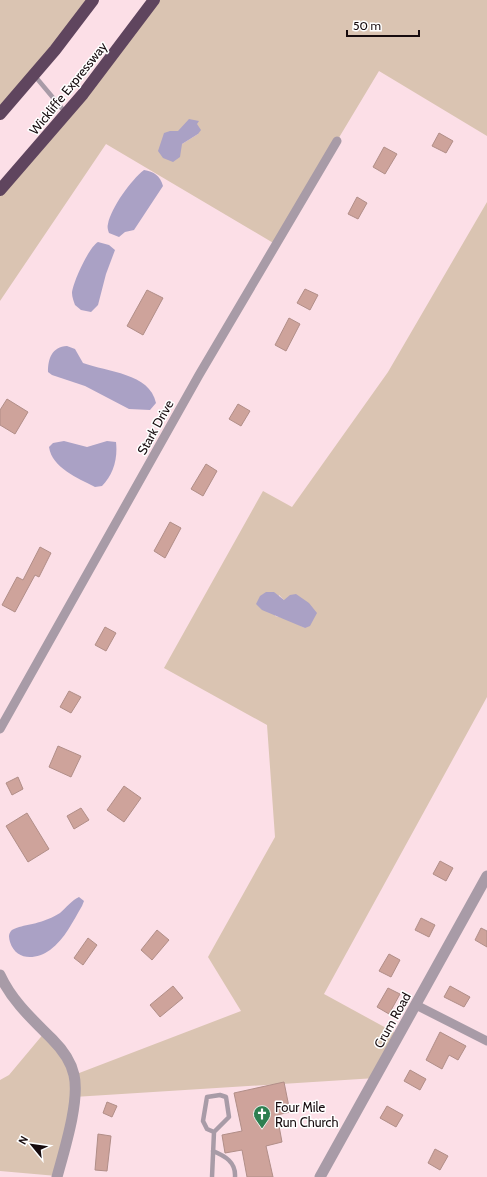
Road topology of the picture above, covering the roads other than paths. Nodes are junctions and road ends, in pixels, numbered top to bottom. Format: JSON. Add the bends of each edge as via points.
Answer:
{"nodes":[{"id":1,"x":93,"y":0,"type":"edge"},
{"id":2,"x":154,"y":0,"type":"edge"},
{"id":3,"x":34,"y":75,"type":"junction"},
{"id":4,"x":0,"y":114,"type":"edge"},
{"id":5,"x":66,"y":114,"type":"junction"},
{"id":6,"x":337,"y":141,"type":"dead end"},
{"id":7,"x":0,"y":190,"type":"edge"},
{"id":8,"x":0,"y":729,"type":"edge"},
{"id":9,"x":487,"y":876,"type":"edge"},
{"id":10,"x":0,"y":975,"type":"edge"},
{"id":11,"x":416,"y":1005,"type":"junction"},
{"id":12,"x":487,"y":1041,"type":"edge"},
{"id":13,"x":214,"y":1132,"type":"junction"},
{"id":14,"x":213,"y":1151,"type":"junction"},
{"id":15,"x":57,"y":1177,"type":"edge"},
{"id":16,"x":212,"y":1177,"type":"edge"},
{"id":17,"x":236,"y":1177,"type":"edge"},
{"id":18,"x":320,"y":1177,"type":"edge"}],
"edges":[{"from":1,"to":3,"type":"highway"},
{"from":2,"to":5,"type":"highway","name":"Wickliffe Expressway"},
{"from":3,"to":4,"type":"highway"},
{"from":3,"to":5,"type":"lane"},
{"from":5,"to":7,"type":"highway","name":"Wickliffe Expressway"},
{"from":6,"to":8,"type":"street","name":"Stark Drive","via":[[199,375]]},
{"from":9,"to":11,"type":"street","name":"Crum Road"},
{"from":10,"to":15,"type":"street","via":[[22,1009],[59,1046],[74,1076],[75,1091],[71,1118]]},
{"from":11,"to":12,"type":"street"},
{"from":11,"to":18,"type":"street","name":"Crum Road"},
{"from":13,"to":13,"type":"lane","via":[[229,1117],[226,1097],[220,1095],[207,1097],[203,1121],[207,1129]]},
{"from":13,"to":14,"type":"lane"},
{"from":14,"to":16,"type":"lane"},
{"from":14,"to":17,"type":"lane","via":[[225,1156],[232,1163]]}]}
